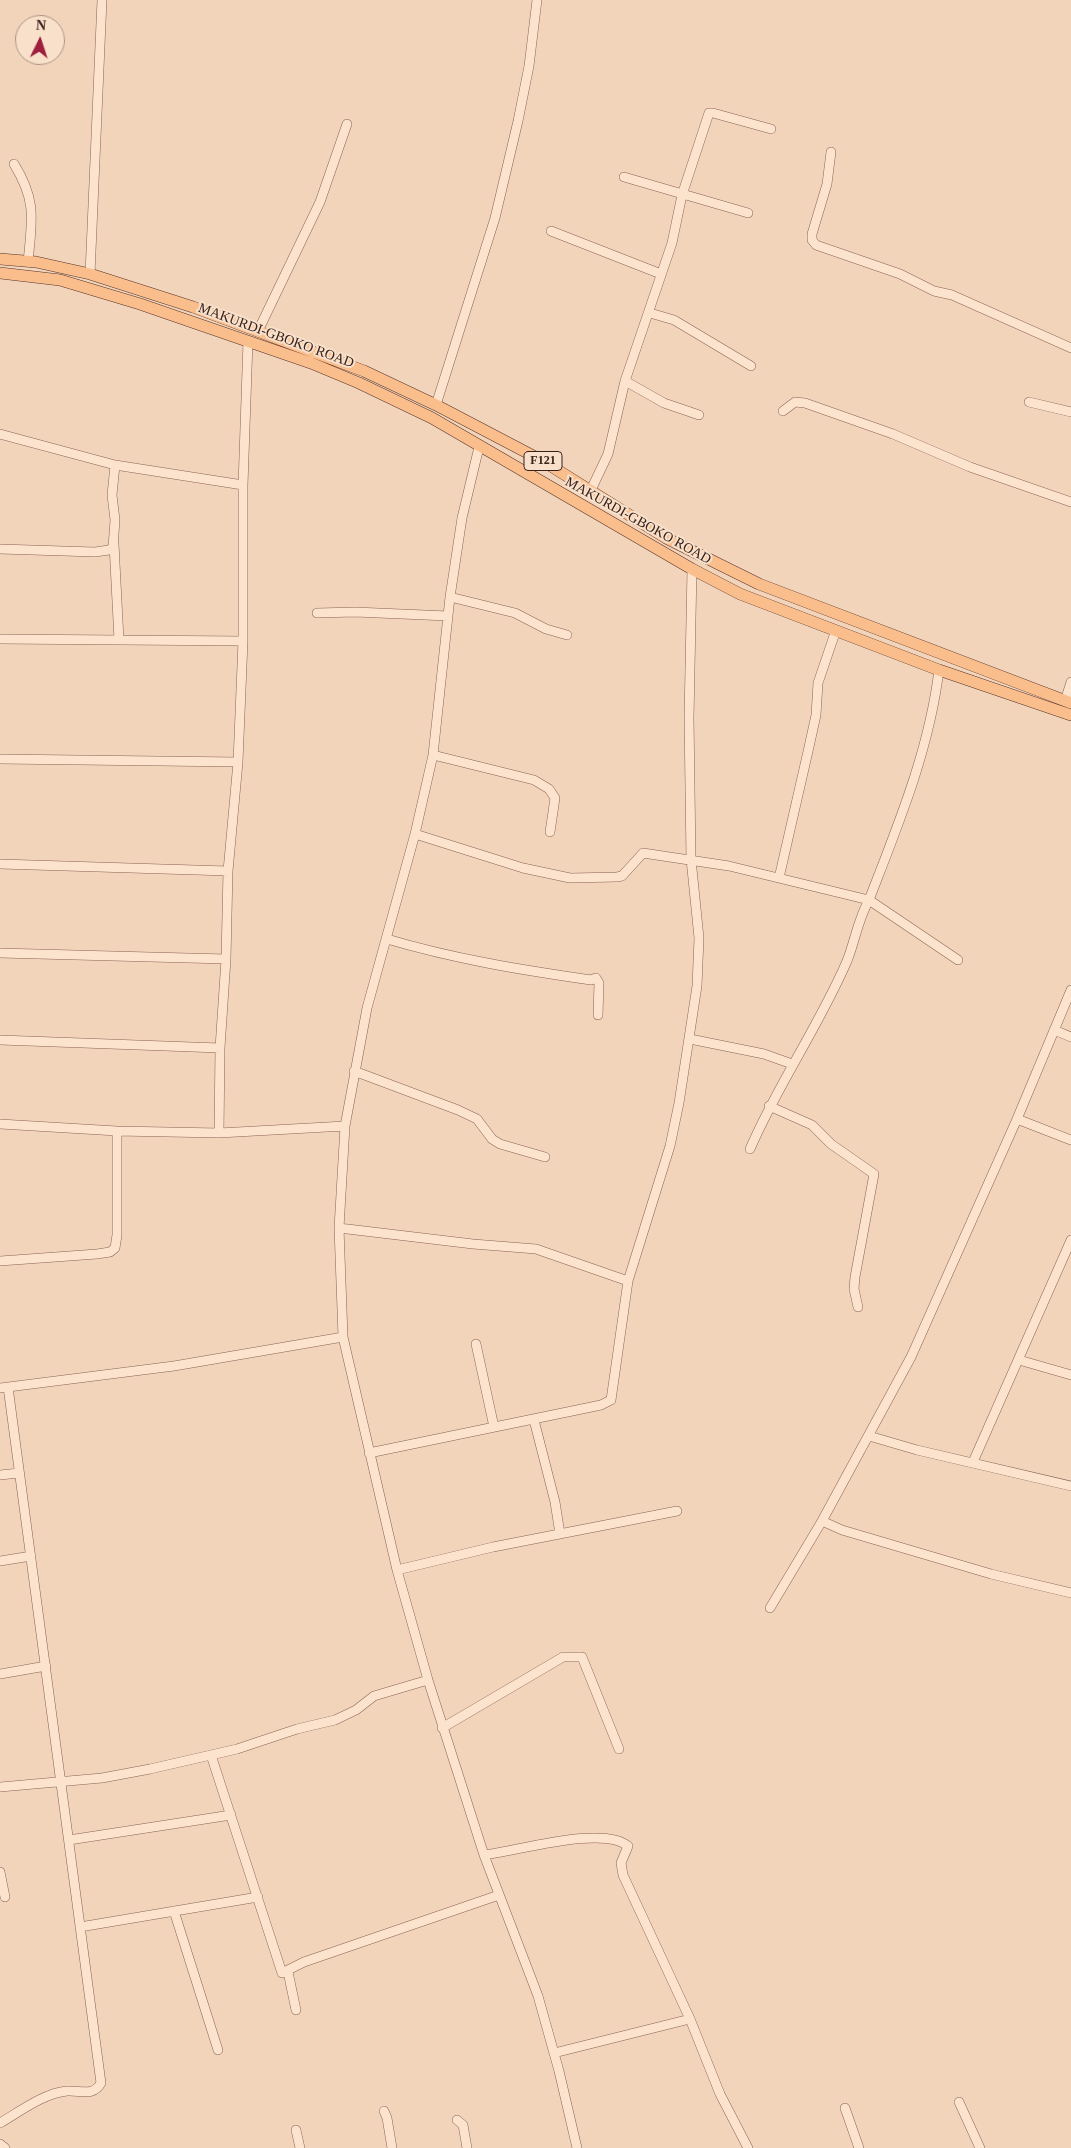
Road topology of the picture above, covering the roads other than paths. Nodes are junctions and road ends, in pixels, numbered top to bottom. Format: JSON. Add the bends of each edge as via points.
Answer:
{"nodes":[{"id":1,"x":102,"y":0,"type":"edge"},
{"id":2,"x":537,"y":0,"type":"edge"},
{"id":3,"x":347,"y":124,"type":"dead end"},
{"id":4,"x":771,"y":129,"type":"dead end"},
{"id":5,"x":831,"y":152,"type":"dead end"},
{"id":6,"x":14,"y":164,"type":"dead end"},
{"id":7,"x":624,"y":177,"type":"dead end"},
{"id":8,"x":682,"y":195,"type":"junction"},
{"id":9,"x":748,"y":213,"type":"dead end"},
{"id":10,"x":551,"y":231,"type":"dead end"},
{"id":11,"x":0,"y":259,"type":"edge"},
{"id":12,"x":32,"y":262,"type":"junction"},
{"id":13,"x":0,"y":273,"type":"edge"},
{"id":14,"x":90,"y":274,"type":"junction"},
{"id":15,"x":661,"y":274,"type":"junction"},
{"id":16,"x":33,"y":275,"type":"junction"},
{"id":17,"x":650,"y":313,"type":"junction"},
{"id":18,"x":258,"y":331,"type":"junction"},
{"id":19,"x":248,"y":341,"type":"junction"},
{"id":20,"x":1071,"y":348,"type":"edge"},
{"id":21,"x":751,"y":366,"type":"dead end"},
{"id":22,"x":625,"y":381,"type":"junction"},
{"id":23,"x":1029,"y":402,"type":"dead end"},
{"id":24,"x":436,"y":405,"type":"junction"},
{"id":25,"x":783,"y":411,"type":"dead end"},
{"id":26,"x":1071,"y":412,"type":"edge"},
{"id":27,"x":698,"y":415,"type":"dead end"},
{"id":28,"x":0,"y":434,"type":"edge"},
{"id":29,"x":479,"y":447,"type":"junction"},
{"id":30,"x":115,"y":465,"type":"junction"},
{"id":31,"x":243,"y":485,"type":"junction"},
{"id":32,"x":590,"y":492,"type":"junction"},
{"id":33,"x":1071,"y":502,"type":"edge"},
{"id":34,"x":114,"y":544,"type":"junction"},
{"id":35,"x":0,"y":549,"type":"edge"},
{"id":36,"x":692,"y":569,"type":"junction"},
{"id":37,"x":450,"y":597,"type":"junction"},
{"id":38,"x":317,"y":613,"type":"dead end"},
{"id":39,"x":448,"y":616,"type":"junction"},
{"id":40,"x":836,"y":630,"type":"junction"},
{"id":41,"x":567,"y":635,"type":"dead end"},
{"id":42,"x":0,"y":639,"type":"edge"},
{"id":43,"x":119,"y":640,"type":"junction"},
{"id":44,"x":243,"y":641,"type":"junction"},
{"id":45,"x":939,"y":670,"type":"junction"},
{"id":46,"x":1071,"y":682,"type":"edge"},
{"id":47,"x":1068,"y":702,"type":"edge"},
{"id":48,"x":1071,"y":715,"type":"edge"},
{"id":49,"x":433,"y":755,"type":"junction"},
{"id":50,"x":0,"y":759,"type":"edge"},
{"id":51,"x":238,"y":762,"type":"junction"},
{"id":52,"x":550,"y":832,"type":"dead end"},
{"id":53,"x":415,"y":834,"type":"junction"},
{"id":54,"x":691,"y":859,"type":"junction"},
{"id":55,"x":0,"y":864,"type":"edge"},
{"id":56,"x":228,"y":871,"type":"junction"},
{"id":57,"x":779,"y":878,"type":"junction"},
{"id":58,"x":869,"y":900,"type":"junction"},
{"id":59,"x":387,"y":939,"type":"junction"},
{"id":60,"x":0,"y":953,"type":"edge"},
{"id":61,"x":226,"y":959,"type":"junction"},
{"id":62,"x":958,"y":960,"type":"dead end"},
{"id":63,"x":1071,"y":990,"type":"edge"},
{"id":64,"x":598,"y":1016,"type":"dead end"},
{"id":65,"x":1054,"y":1030,"type":"junction"},
{"id":66,"x":1071,"y":1037,"type":"edge"},
{"id":67,"x":690,"y":1039,"type":"junction"},
{"id":68,"x":0,"y":1040,"type":"edge"},
{"id":69,"x":220,"y":1048,"type":"junction"},
{"id":70,"x":792,"y":1064,"type":"junction"},
{"id":71,"x":354,"y":1071,"type":"junction"},
{"id":72,"x":769,"y":1106,"type":"junction"},
{"id":73,"x":1017,"y":1118,"type":"junction"},
{"id":74,"x":0,"y":1124,"type":"edge"},
{"id":75,"x":345,"y":1126,"type":"junction"},
{"id":76,"x":117,"y":1131,"type":"junction"},
{"id":77,"x":219,"y":1133,"type":"junction"},
{"id":78,"x":1071,"y":1140,"type":"edge"},
{"id":79,"x":750,"y":1149,"type":"dead end"},
{"id":80,"x":545,"y":1157,"type":"dead end"},
{"id":81,"x":338,"y":1228,"type":"junction"},
{"id":82,"x":1071,"y":1240,"type":"edge"},
{"id":83,"x":0,"y":1261,"type":"edge"},
{"id":84,"x":628,"y":1281,"type":"junction"},
{"id":85,"x":858,"y":1306,"type":"dead end"},
{"id":86,"x":344,"y":1337,"type":"junction"},
{"id":87,"x":476,"y":1344,"type":"dead end"},
{"id":88,"x":1019,"y":1360,"type":"junction"},
{"id":89,"x":1071,"y":1375,"type":"edge"},
{"id":90,"x":4,"y":1388,"type":"edge"},
{"id":91,"x":534,"y":1420,"type":"junction"},
{"id":92,"x":494,"y":1427,"type":"junction"},
{"id":93,"x":869,"y":1436,"type":"junction"},
{"id":94,"x":369,"y":1453,"type":"junction"},
{"id":95,"x":973,"y":1462,"type":"junction"},
{"id":96,"x":19,"y":1473,"type":"junction"},
{"id":97,"x":0,"y":1475,"type":"edge"},
{"id":98,"x":1071,"y":1486,"type":"edge"},
{"id":99,"x":677,"y":1511,"type":"dead end"},
{"id":100,"x":822,"y":1521,"type":"junction"},
{"id":101,"x":560,"y":1534,"type":"junction"},
{"id":102,"x":31,"y":1556,"type":"junction"},
{"id":103,"x":0,"y":1561,"type":"edge"},
{"id":104,"x":397,"y":1570,"type":"junction"},
{"id":105,"x":1071,"y":1593,"type":"edge"},
{"id":106,"x":770,"y":1608,"type":"dead end"},
{"id":107,"x":46,"y":1666,"type":"junction"},
{"id":108,"x":0,"y":1674,"type":"edge"},
{"id":109,"x":428,"y":1680,"type":"junction"},
{"id":110,"x":442,"y":1728,"type":"junction"},
{"id":111,"x":619,"y":1749,"type":"dead end"},
{"id":112,"x":211,"y":1755,"type":"junction"},
{"id":113,"x":62,"y":1781,"type":"junction"},
{"id":114,"x":0,"y":1787,"type":"edge"},
{"id":115,"x":231,"y":1815,"type":"junction"},
{"id":116,"x":70,"y":1840,"type":"junction"},
{"id":117,"x":484,"y":1855,"type":"junction"},
{"id":118,"x":0,"y":1872,"type":"edge"},
{"id":119,"x":499,"y":1895,"type":"junction"},
{"id":120,"x":5,"y":1897,"type":"dead end"},
{"id":121,"x":258,"y":1897,"type":"junction"},
{"id":122,"x":174,"y":1911,"type":"junction"},
{"id":123,"x":80,"y":1926,"type":"junction"},
{"id":124,"x":288,"y":1972,"type":"junction"},
{"id":125,"x":296,"y":2010,"type":"dead end"},
{"id":126,"x":690,"y":2019,"type":"junction"},
{"id":127,"x":218,"y":2050,"type":"dead end"},
{"id":128,"x":554,"y":2053,"type":"junction"},
{"id":129,"x":959,"y":2102,"type":"dead end"},
{"id":130,"x":845,"y":2108,"type":"dead end"},
{"id":131,"x":384,"y":2111,"type":"dead end"},
{"id":132,"x":457,"y":2120,"type":"dead end"},
{"id":133,"x":0,"y":2123,"type":"edge"},
{"id":134,"x":296,"y":2130,"type":"dead end"},
{"id":135,"x":0,"y":2144,"type":"edge"},
{"id":136,"x":574,"y":2147,"type":"edge"},
{"id":137,"x":5,"y":2148,"type":"edge"},
{"id":138,"x":300,"y":2148,"type":"edge"},
{"id":139,"x":392,"y":2148,"type":"edge"},
{"id":140,"x":466,"y":2148,"type":"edge"},
{"id":141,"x":748,"y":2148,"type":"edge"},
{"id":142,"x":859,"y":2148,"type":"edge"},
{"id":143,"x":980,"y":2148,"type":"edge"}],
"edges":[{"from":1,"to":14,"type":"street"},
{"from":2,"to":24,"type":"street","via":[[529,66],[495,218]]},
{"from":3,"to":18,"type":"street","via":[[320,202]]},
{"from":4,"to":8,"type":"street","via":[[709,114]]},
{"from":5,"to":20,"type":"street","via":[[827,184],[812,234],[816,245],[952,295]]},
{"from":6,"to":12,"type":"street","via":[[25,182],[32,206]]},
{"from":7,"to":8,"type":"street"},
{"from":8,"to":9,"type":"street"},
{"from":8,"to":15,"type":"street","via":[[672,243]]},
{"from":10,"to":15,"type":"street"},
{"from":11,"to":12,"type":"main road","number":"F121"},
{"from":12,"to":14,"type":"main road","number":"F121"},
{"from":12,"to":16,"type":"main road"},
{"from":13,"to":16,"type":"main road","name":"MAKURDI-GBOKO ROAD","number":"F121"},
{"from":14,"to":18,"type":"main road","number":"F121"},
{"from":15,"to":17,"type":"street"},
{"from":16,"to":19,"type":"main road","name":"MAKURDI-GBOKO ROAD","number":"F121","via":[[86,287]]},
{"from":17,"to":21,"type":"street","via":[[674,320]]},
{"from":17,"to":22,"type":"street"},
{"from":18,"to":24,"type":"main road","number":"F121","via":[[364,371]]},
{"from":19,"to":29,"type":"main road","name":"MAKURDI-GBOKO ROAD","number":"F121","via":[[359,383],[432,418]]},
{"from":19,"to":31,"type":"street"},
{"from":22,"to":27,"type":"street","via":[[664,403]]},
{"from":22,"to":32,"type":"street","via":[[608,454]]},
{"from":23,"to":26,"type":"street"},
{"from":24,"to":32,"type":"main road","number":"F121","via":[[542,461]]},
{"from":25,"to":33,"type":"street","via":[[791,403],[805,403]]},
{"from":28,"to":30,"type":"street"},
{"from":29,"to":36,"type":"main road","name":"MAKURDI-GBOKO ROAD","number":"F121"},
{"from":29,"to":37,"type":"street","via":[[462,518]]},
{"from":30,"to":31,"type":"street"},
{"from":30,"to":34,"type":"street","via":[[112,495]]},
{"from":31,"to":44,"type":"street"},
{"from":32,"to":47,"type":"main road","number":"F121","via":[[666,538],[759,584]]},
{"from":34,"to":35,"type":"street","via":[[109,550],[95,552]]},
{"from":34,"to":43,"type":"street"},
{"from":36,"to":40,"type":"main road","name":"MAKURDI-GBOKO ROAD","number":"F121","via":[[740,594]]},
{"from":36,"to":54,"type":"street","via":[[689,701]]},
{"from":37,"to":39,"type":"street"},
{"from":37,"to":41,"type":"street","via":[[515,613],[546,629]]},
{"from":38,"to":39,"type":"street"},
{"from":39,"to":49,"type":"street"},
{"from":40,"to":45,"type":"main road","name":"MAKURDI-GBOKO ROAD","number":"F121"},
{"from":40,"to":57,"type":"street","via":[[818,682],[811,739]]},
{"from":42,"to":43,"type":"street"},
{"from":43,"to":44,"type":"street"},
{"from":44,"to":51,"type":"street"},
{"from":45,"to":48,"type":"main road","name":"MAKURDI-GBOKO ROAD","number":"F121"},
{"from":45,"to":58,"type":"street","via":[[928,732],[915,777]]},
{"from":46,"to":47,"type":"street"},
{"from":49,"to":52,"type":"street","via":[[520,775],[543,784],[556,798]]},
{"from":49,"to":53,"type":"street"},
{"from":50,"to":51,"type":"street"},
{"from":51,"to":56,"type":"street"},
{"from":53,"to":54,"type":"street","via":[[523,868],[570,878],[622,876],[643,853]]},
{"from":53,"to":59,"type":"street"},
{"from":54,"to":57,"type":"street"},
{"from":54,"to":67,"type":"street","via":[[699,938]]},
{"from":55,"to":56,"type":"street"},
{"from":56,"to":61,"type":"street"},
{"from":57,"to":58,"type":"street"},
{"from":58,"to":62,"type":"street"},
{"from":58,"to":70,"type":"street","via":[[847,961]]},
{"from":59,"to":64,"type":"street","via":[[491,965],[591,980],[596,978],[599,983]]},
{"from":59,"to":71,"type":"street","via":[[366,1008]]},
{"from":60,"to":61,"type":"street"},
{"from":61,"to":69,"type":"street"},
{"from":63,"to":65,"type":"street"},
{"from":65,"to":66,"type":"street"},
{"from":65,"to":73,"type":"street"},
{"from":67,"to":70,"type":"street","via":[[764,1054]]},
{"from":67,"to":84,"type":"street","via":[[670,1146]]},
{"from":68,"to":69,"type":"street"},
{"from":69,"to":77,"type":"street"},
{"from":70,"to":72,"type":"street"},
{"from":71,"to":75,"type":"street"},
{"from":71,"to":80,"type":"street","via":[[458,1110],[477,1119],[492,1139],[500,1144]]},
{"from":72,"to":79,"type":"street"},
{"from":72,"to":85,"type":"street","via":[[812,1125],[832,1144],[874,1174],[855,1277]]},
{"from":73,"to":78,"type":"street"},
{"from":73,"to":93,"type":"street","via":[[911,1357]]},
{"from":74,"to":76,"type":"street"},
{"from":75,"to":77,"type":"street"},
{"from":75,"to":81,"type":"street"},
{"from":76,"to":77,"type":"street"},
{"from":76,"to":83,"type":"street","via":[[115,1248],[97,1254]]},
{"from":81,"to":84,"type":"street","via":[[536,1248]]},
{"from":81,"to":86,"type":"street"},
{"from":82,"to":88,"type":"street"},
{"from":84,"to":91,"type":"street","via":[[611,1400]]},
{"from":86,"to":90,"type":"street","via":[[174,1366]]},
{"from":86,"to":94,"type":"street"},
{"from":87,"to":92,"type":"street"},
{"from":88,"to":89,"type":"street"},
{"from":88,"to":95,"type":"street"},
{"from":90,"to":96,"type":"street"},
{"from":91,"to":92,"type":"street"},
{"from":91,"to":101,"type":"street"},
{"from":92,"to":94,"type":"street"},
{"from":93,"to":95,"type":"street"},
{"from":93,"to":100,"type":"street"},
{"from":94,"to":104,"type":"street"},
{"from":95,"to":98,"type":"street"},
{"from":96,"to":97,"type":"street"},
{"from":96,"to":102,"type":"street"},
{"from":99,"to":101,"type":"street"},
{"from":100,"to":105,"type":"street","via":[[842,1530],[991,1574]]},
{"from":100,"to":106,"type":"street"},
{"from":101,"to":104,"type":"street"},
{"from":102,"to":103,"type":"street"},
{"from":102,"to":107,"type":"street"},
{"from":104,"to":109,"type":"street"},
{"from":107,"to":108,"type":"street"},
{"from":107,"to":113,"type":"street"},
{"from":109,"to":110,"type":"street"},
{"from":109,"to":112,"type":"street","via":[[374,1696],[336,1720]]},
{"from":110,"to":111,"type":"street","via":[[563,1657],[577,1656],[582,1657]]},
{"from":110,"to":117,"type":"street"},
{"from":112,"to":113,"type":"street","via":[[134,1772]]},
{"from":112,"to":115,"type":"street"},
{"from":113,"to":114,"type":"street"},
{"from":113,"to":116,"type":"street"},
{"from":115,"to":116,"type":"street"},
{"from":115,"to":121,"type":"street"},
{"from":116,"to":123,"type":"street"},
{"from":117,"to":119,"type":"street"},
{"from":117,"to":126,"type":"street","via":[[579,1839],[621,1840],[628,1846],[621,1863],[623,1875]]},
{"from":118,"to":120,"type":"street"},
{"from":119,"to":124,"type":"street","via":[[304,1962]]},
{"from":119,"to":128,"type":"street","via":[[538,1996]]},
{"from":121,"to":122,"type":"street"},
{"from":121,"to":124,"type":"street","via":[[282,1973]]},
{"from":122,"to":123,"type":"street"},
{"from":122,"to":127,"type":"street"},
{"from":123,"to":133,"type":"street","via":[[102,2083],[90,2093],[66,2091],[55,2094]]},
{"from":124,"to":125,"type":"street"},
{"from":126,"to":128,"type":"street"},
{"from":126,"to":141,"type":"street","via":[[720,2094]]},
{"from":128,"to":136,"type":"street"},
{"from":129,"to":143,"type":"street"},
{"from":130,"to":142,"type":"street"},
{"from":131,"to":139,"type":"street"},
{"from":132,"to":140,"type":"street","via":[[463,2125]]},
{"from":134,"to":138,"type":"street"},
{"from":135,"to":137,"type":"street"}]}
